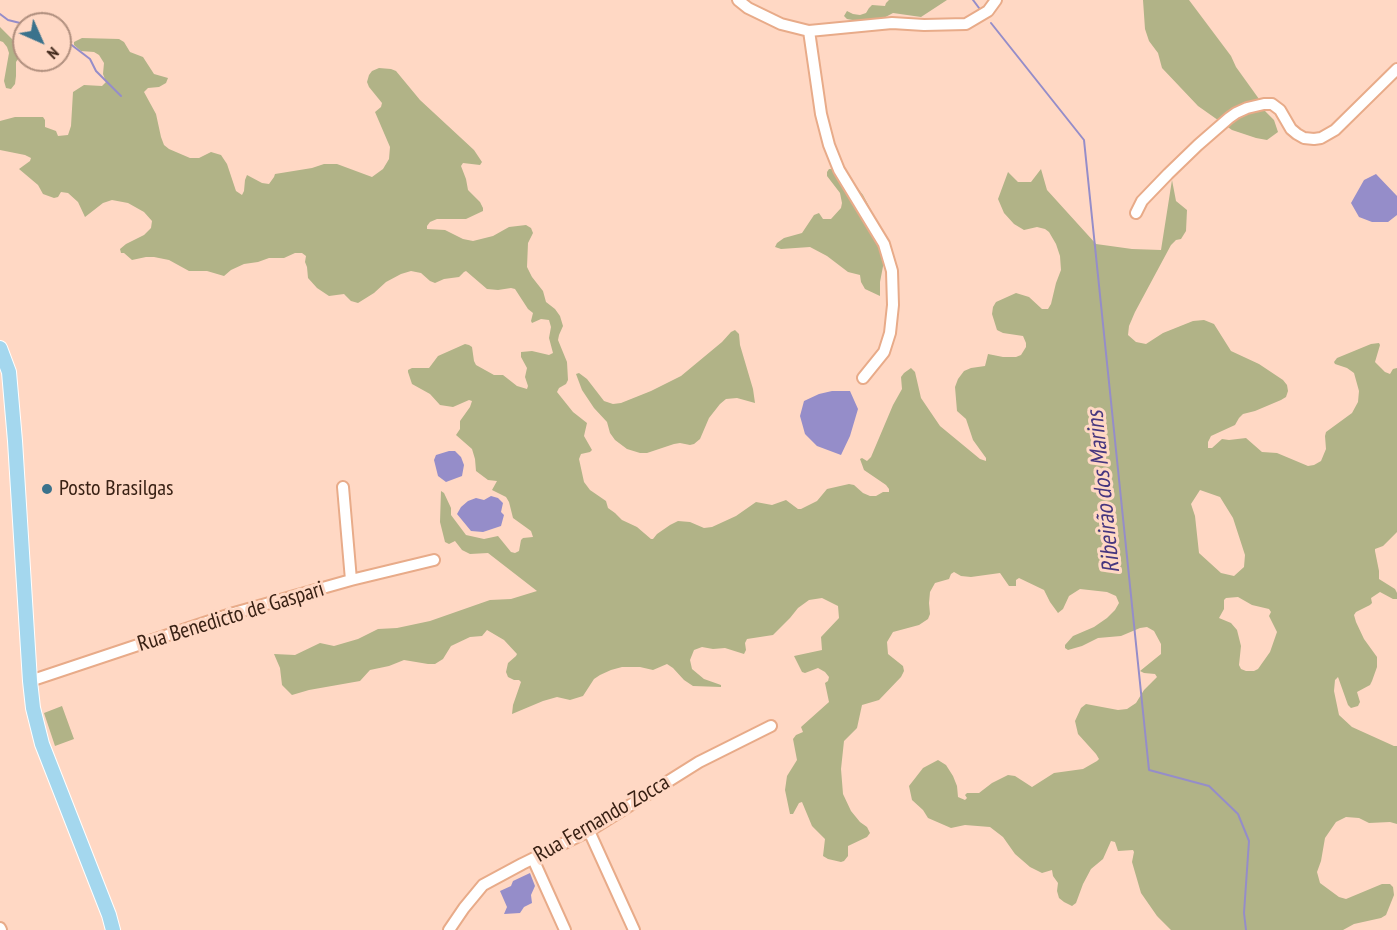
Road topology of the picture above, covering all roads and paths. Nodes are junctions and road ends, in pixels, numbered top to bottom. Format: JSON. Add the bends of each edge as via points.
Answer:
{"nodes":[{"id":1,"x":738,"y":0,"type":"edge"},
{"id":2,"x":996,"y":0,"type":"edge"},
{"id":3,"x":809,"y":31,"type":"junction"},
{"id":4,"x":1397,"y":69,"type":"edge"},
{"id":5,"x":1136,"y":213,"type":"dead end"},
{"id":6,"x":0,"y":348,"type":"edge"},
{"id":7,"x":863,"y":378,"type":"dead end"},
{"id":8,"x":343,"y":487,"type":"dead end"},
{"id":9,"x":434,"y":560,"type":"dead end"},
{"id":10,"x":351,"y":580,"type":"junction"},
{"id":11,"x":30,"y":681,"type":"junction"},
{"id":12,"x":771,"y":726,"type":"dead end"},
{"id":13,"x":589,"y":831,"type":"junction"},
{"id":14,"x":533,"y":859,"type":"junction"},
{"id":15,"x":112,"y":930,"type":"edge"},
{"id":16,"x":449,"y":930,"type":"edge"},
{"id":17,"x":565,"y":930,"type":"edge"},
{"id":18,"x":634,"y":930,"type":"edge"}],
"edges":[{"from":1,"to":3,"type":"street","via":[[781,24]]},
{"from":2,"to":3,"type":"street","via":[[988,11],[966,24],[892,23]]},
{"from":3,"to":7,"type":"street","via":[[829,145],[839,170],[884,244],[892,271],[890,333],[884,352]]},
{"from":4,"to":5,"type":"street","via":[[1335,130],[1314,140],[1291,129],[1272,104],[1236,113],[1168,174]]},
{"from":6,"to":11,"type":"main road","via":[[9,372]]},
{"from":8,"to":10,"type":"street"},
{"from":9,"to":10,"type":"street","name":"Rua Benedicto de Gaspari"},
{"from":10,"to":11,"type":"street","name":"Rua Benedicto de Gaspari","via":[[234,613]]},
{"from":11,"to":15,"type":"main road","via":[[42,744]]},
{"from":12,"to":13,"type":"street","name":"Rua Fernando Zocca","via":[[699,762]]},
{"from":13,"to":14,"type":"street","name":"Rua Fernando Zocca"},
{"from":13,"to":18,"type":"street"},
{"from":14,"to":16,"type":"street","name":"Rua Fernando Zocca","via":[[483,885]]},
{"from":14,"to":17,"type":"street"}]}
